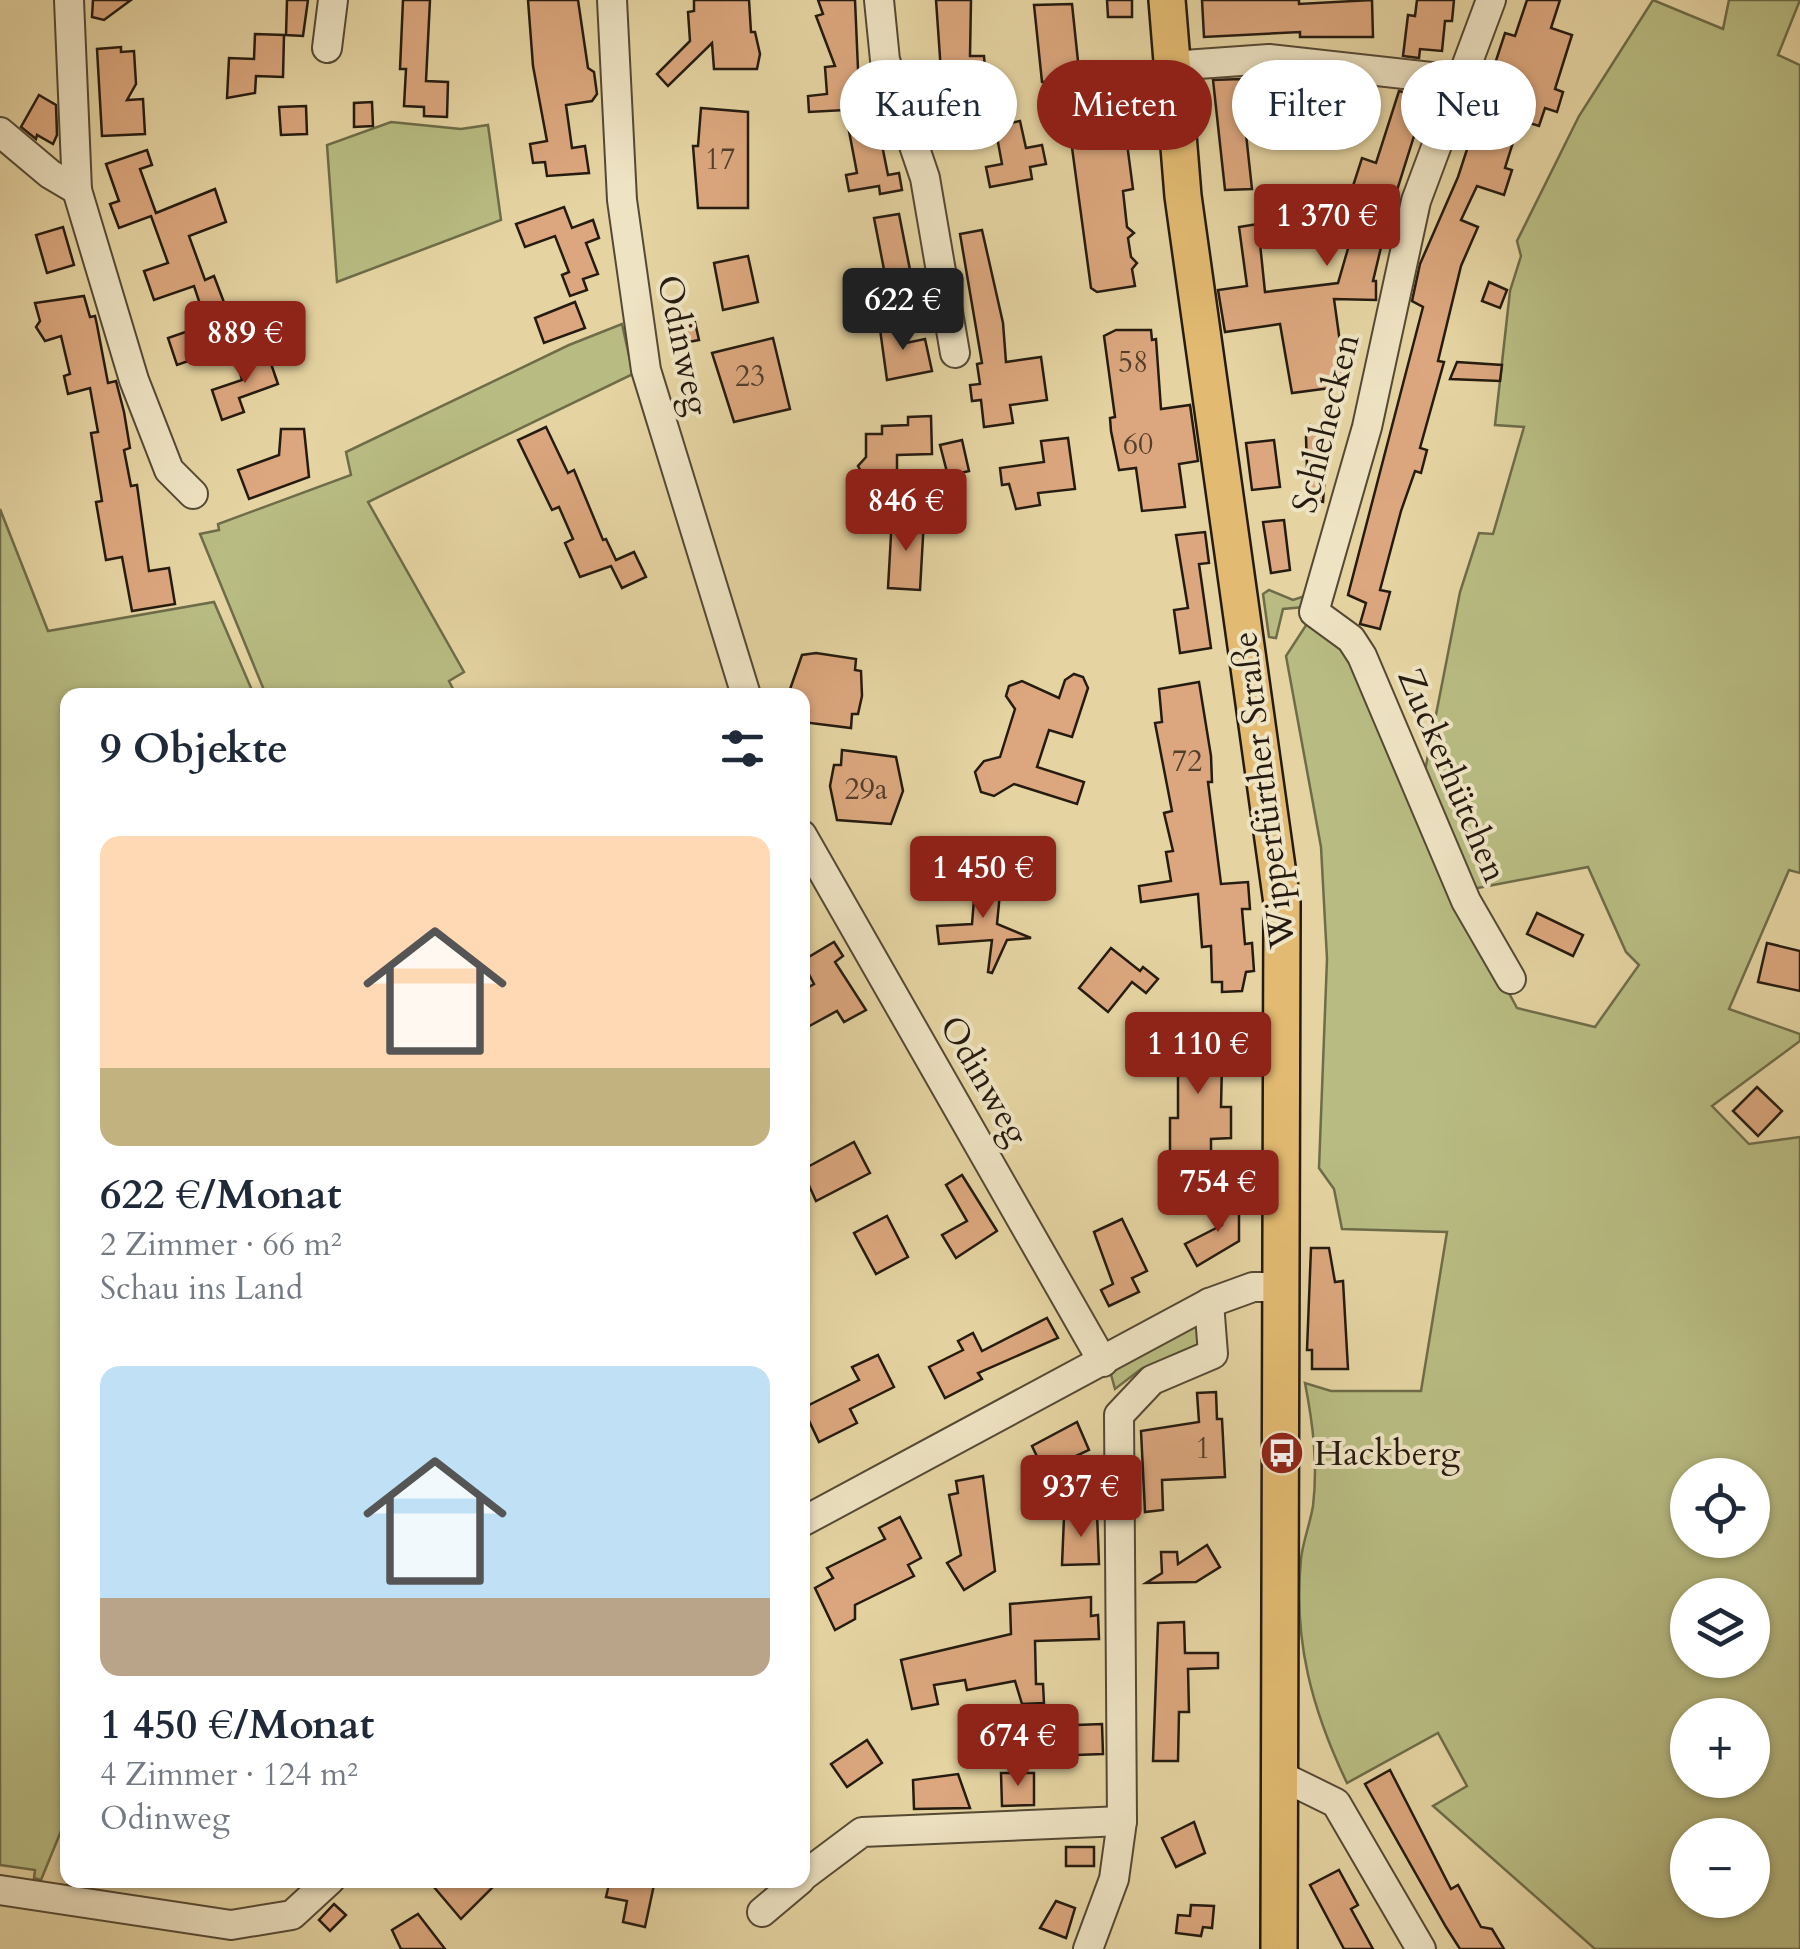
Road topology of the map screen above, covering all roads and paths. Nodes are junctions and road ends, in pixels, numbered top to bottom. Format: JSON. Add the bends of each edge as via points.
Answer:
{"nodes":[{"id":1,"x":69,"y":0,"type":"edge"},
{"id":2,"x":333,"y":0,"type":"edge"},
{"id":3,"x":612,"y":0,"type":"edge"},
{"id":4,"x":879,"y":0,"type":"edge"},
{"id":5,"x":1166,"y":0,"type":"edge"},
{"id":6,"x":1491,"y":0,"type":"edge"},
{"id":7,"x":327,"y":48,"type":"dead end"},
{"id":8,"x":1170,"y":60,"type":"edge"},
{"id":9,"x":1466,"y":60,"type":"edge"},
{"id":10,"x":1212,"y":63,"type":"edge"},
{"id":11,"x":1401,"y":73,"type":"edge"},
{"id":12,"x":0,"y":132,"type":"edge"},
{"id":13,"x":1178,"y":150,"type":"edge"},
{"id":14,"x":1434,"y":150,"type":"edge"},
{"id":15,"x":77,"y":190,"type":"junction"},
{"id":16,"x":955,"y":353,"type":"dead end"},
{"id":17,"x":193,"y":494,"type":"dead end"},
{"id":18,"x":1314,"y":612,"type":"joint"},
{"id":19,"x":744,"y":688,"type":"edge"},
{"id":20,"x":810,"y":849,"type":"edge"},
{"id":21,"x":1512,"y":979,"type":"dead end"},
{"id":22,"x":1278,"y":1286,"type":"junction"},
{"id":23,"x":1209,"y":1304,"type":"junction"},
{"id":24,"x":1103,"y":1362,"type":"junction"},
{"id":25,"x":810,"y":1518,"type":"edge"},
{"id":26,"x":1283,"y":1777,"type":"junction"},
{"id":27,"x":1122,"y":1821,"type":"junction"},
{"id":28,"x":810,"y":1872,"type":"edge"},
{"id":29,"x":321,"y":1888,"type":"edge"},
{"id":30,"x":790,"y":1888,"type":"edge"},
{"id":31,"x":0,"y":1890,"type":"edge"},
{"id":32,"x":762,"y":1912,"type":"dead end"},
{"id":33,"x":1088,"y":1949,"type":"edge"},
{"id":34,"x":1280,"y":1949,"type":"edge"},
{"id":35,"x":1421,"y":1949,"type":"edge"}],
"edges":[{"from":1,"to":15,"type":"street"},
{"from":2,"to":7,"type":"street"},
{"from":3,"to":19,"type":"street","name":"Odinweg","via":[[622,200],[646,370]]},
{"from":4,"to":16,"type":"street","via":[[885,60],[925,178]]},
{"from":5,"to":8,"type":"main road","name":"Wipperfürther Straße"},
{"from":6,"to":9,"type":"street","name":"Schlehecken"},
{"from":10,"to":11,"type":"street","via":[[1268,58]]},
{"from":12,"to":15,"type":"street"},
{"from":13,"to":22,"type":"main road","name":"Wipperfürther Straße","via":[[1282,904]]},
{"from":14,"to":18,"type":"street","name":"Schlehecken"},
{"from":15,"to":17,"type":"street","via":[[134,380],[170,470]]},
{"from":18,"to":21,"type":"street","name":"Zuckerhütchen","via":[[1362,656],[1466,901]]},
{"from":20,"to":24,"type":"street","name":"Odinweg"},
{"from":22,"to":23,"type":"street","via":[[1252,1287]]},
{"from":22,"to":26,"type":"main road","name":"Wipperfürther Straße"},
{"from":23,"to":24,"type":"street"},
{"from":23,"to":27,"type":"street","via":[[1213,1354],[1152,1380],[1119,1415]]},
{"from":24,"to":25,"type":"street"},
{"from":26,"to":34,"type":"main road","name":"Wipperfürther Straße"},
{"from":26,"to":35,"type":"street","via":[[1336,1804]]},
{"from":27,"to":28,"type":"street","via":[[862,1832]]},
{"from":27,"to":33,"type":"street","via":[[1114,1878]]},
{"from":29,"to":31,"type":"street","via":[[292,1915],[231,1925]]},
{"from":30,"to":32,"type":"street"}]}
